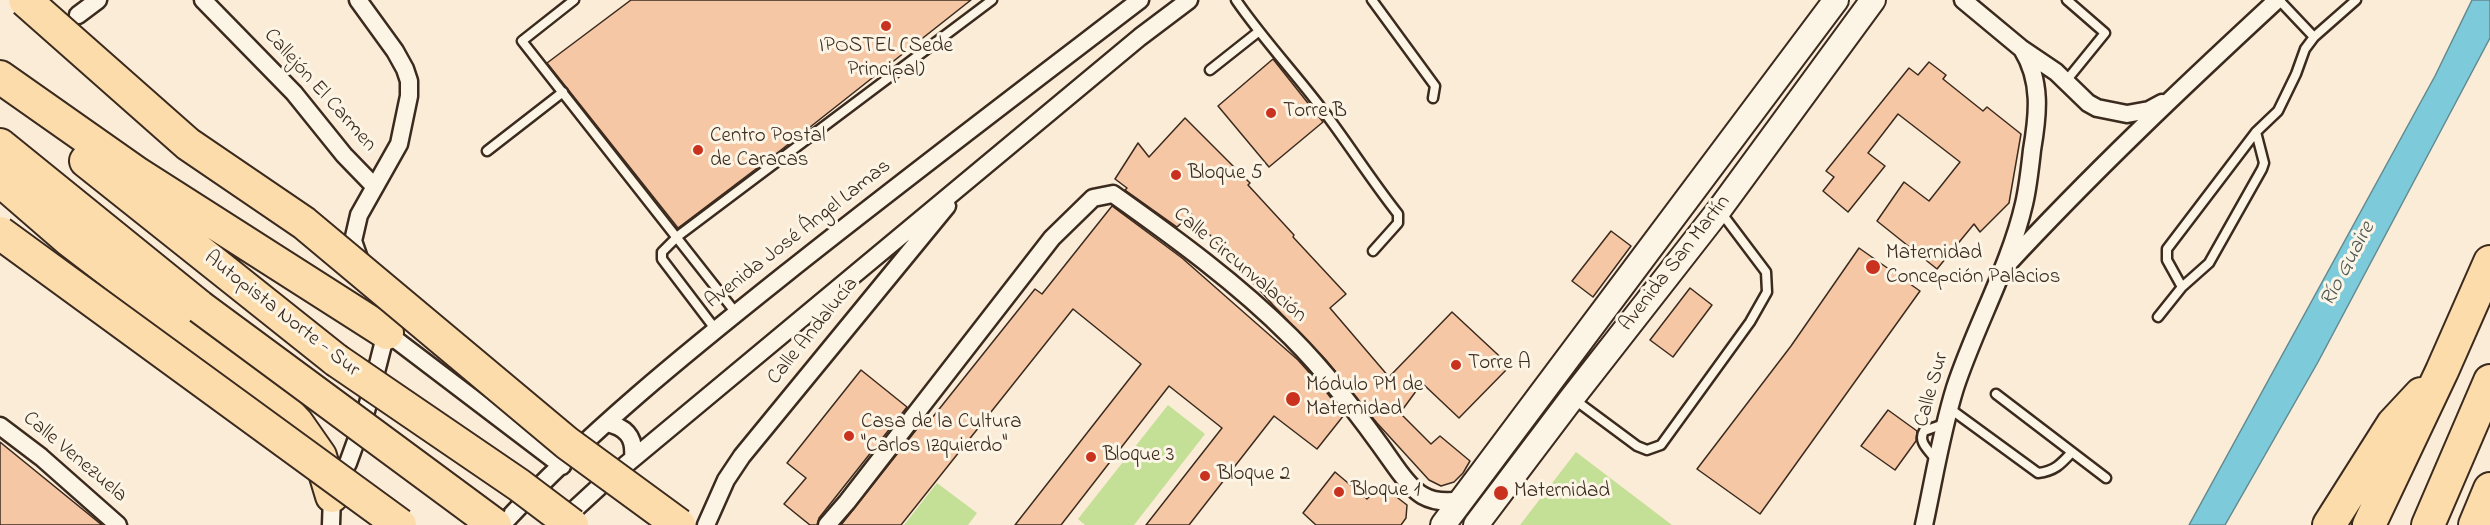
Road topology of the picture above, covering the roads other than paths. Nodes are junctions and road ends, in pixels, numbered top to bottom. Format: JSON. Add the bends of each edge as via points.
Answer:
{"nodes":[{"id":1,"x":25,"y":0,"type":"edge"},
{"id":2,"x":98,"y":0,"type":"edge"},
{"id":3,"x":203,"y":0,"type":"edge"},
{"id":4,"x":358,"y":0,"type":"edge"},
{"id":5,"x":574,"y":0,"type":"edge"},
{"id":6,"x":992,"y":0,"type":"edge"},
{"id":7,"x":1140,"y":0,"type":"edge"},
{"id":8,"x":1190,"y":0,"type":"edge"},
{"id":9,"x":1236,"y":0,"type":"edge"},
{"id":10,"x":1372,"y":0,"type":"edge"},
{"id":11,"x":1836,"y":0,"type":"edge"},
{"id":12,"x":1873,"y":0,"type":"edge"},
{"id":13,"x":1963,"y":0,"type":"edge"},
{"id":14,"x":2067,"y":0,"type":"edge"},
{"id":15,"x":2278,"y":0,"type":"edge"},
{"id":16,"x":2356,"y":0,"type":"edge"},
{"id":17,"x":78,"y":15,"type":"dead end"},
{"id":18,"x":1258,"y":33,"type":"junction"},
{"id":19,"x":2314,"y":38,"type":"junction"},
{"id":20,"x":2022,"y":49,"type":"junction"},
{"id":21,"x":1210,"y":70,"type":"dead end"},
{"id":22,"x":0,"y":78,"type":"edge"},
{"id":23,"x":2066,"y":81,"type":"junction"},
{"id":24,"x":0,"y":92,"type":"edge"},
{"id":25,"x":563,"y":92,"type":"junction"},
{"id":26,"x":1433,"y":98,"type":"dead end"},
{"id":27,"x":2171,"y":99,"type":"junction"},
{"id":28,"x":2256,"y":132,"type":"junction"},
{"id":29,"x":0,"y":145,"type":"edge"},
{"id":30,"x":487,"y":151,"type":"dead end"},
{"id":31,"x":971,"y":176,"type":"junction"},
{"id":32,"x":0,"y":180,"type":"edge"},
{"id":33,"x":375,"y":187,"type":"junction"},
{"id":34,"x":1719,"y":210,"type":"junction"},
{"id":35,"x":0,"y":233,"type":"edge"},
{"id":36,"x":678,"y":236,"type":"junction"},
{"id":37,"x":1372,"y":251,"type":"dead end"},
{"id":38,"x":2490,"y":262,"type":"edge"},
{"id":39,"x":2000,"y":272,"type":"junction"},
{"id":40,"x":2182,"y":287,"type":"junction"},
{"id":41,"x":736,"y":313,"type":"junction"},
{"id":42,"x":2158,"y":317,"type":"dead end"},
{"id":43,"x":716,"y":330,"type":"junction"},
{"id":44,"x":387,"y":333,"type":"junction"},
{"id":45,"x":2442,"y":371,"type":"junction"},
{"id":46,"x":2490,"y":381,"type":"edge"},
{"id":47,"x":1996,"y":394,"type":"dead end"},
{"id":48,"x":1572,"y":398,"type":"junction"},
{"id":49,"x":1949,"y":408,"type":"junction"},
{"id":50,"x":606,"y":423,"type":"junction"},
{"id":51,"x":0,"y":426,"type":"edge"},
{"id":52,"x":2072,"y":452,"type":"junction"},
{"id":53,"x":633,"y":458,"type":"junction"},
{"id":54,"x":562,"y":466,"type":"junction"},
{"id":55,"x":2106,"y":478,"type":"dead end"},
{"id":56,"x":519,"y":485,"type":"junction"},
{"id":57,"x":2490,"y":489,"type":"edge"},
{"id":58,"x":1462,"y":500,"type":"junction"},
{"id":59,"x":331,"y":511,"type":"edge"},
{"id":60,"x":118,"y":525,"type":"edge"},
{"id":61,"x":400,"y":525,"type":"edge"},
{"id":62,"x":495,"y":525,"type":"edge"},
{"id":63,"x":502,"y":525,"type":"edge"},
{"id":64,"x":558,"y":525,"type":"edge"},
{"id":65,"x":572,"y":525,"type":"edge"},
{"id":66,"x":585,"y":525,"type":"edge"},
{"id":67,"x":679,"y":525,"type":"edge"},
{"id":68,"x":706,"y":525,"type":"edge"},
{"id":69,"x":827,"y":525,"type":"edge"},
{"id":70,"x":1443,"y":525,"type":"edge"},
{"id":71,"x":1476,"y":525,"type":"edge"},
{"id":72,"x":1924,"y":525,"type":"edge"},
{"id":73,"x":2329,"y":525,"type":"edge"},
{"id":74,"x":2369,"y":525,"type":"edge"},
{"id":75,"x":2428,"y":525,"type":"edge"},
{"id":76,"x":2475,"y":525,"type":"edge"}],
"edges":[{"from":1,"to":67,"type":"highway","bridge":true,"via":[[188,144],[304,223],[567,444]]},
{"from":2,"to":17,"type":"street"},
{"from":3,"to":33,"type":"street","name":"Callejón El Carmen","via":[[294,93]]},
{"from":4,"to":33,"type":"street","via":[[395,51],[409,81],[407,114],[399,144]]},
{"from":5,"to":25,"type":"lane","via":[[522,40]]},
{"from":6,"to":36,"type":"lane"},
{"from":7,"to":41,"type":"street","name":"Avenida José Ángel Lamas"},
{"from":8,"to":31,"type":"street"},
{"from":9,"to":18,"type":"lane"},
{"from":10,"to":26,"type":"lane","via":[[1435,86]]},
{"from":11,"to":58,"type":"main road","name":"Avenida San Martín"},
{"from":12,"to":34,"type":"main road","name":"Avenida San Martín"},
{"from":13,"to":20,"type":"street","name":"Calle Sur"},
{"from":14,"to":23,"type":"lane","via":[[2105,33]]},
{"from":15,"to":19,"type":"lane"},
{"from":15,"to":27,"type":"street","name":"Calle Sur"},
{"from":16,"to":19,"type":"lane"},
{"from":18,"to":21,"type":"lane"},
{"from":18,"to":37,"type":"lane","via":[[1315,99],[1398,214],[1398,223]]},
{"from":19,"to":28,"type":"lane","via":[[2305,49],[2277,111]]},
{"from":20,"to":23,"type":"street","name":"Calle Sur"},
{"from":20,"to":39,"type":"street","name":"Calle Sur","via":[[2036,78],[2035,135],[2024,205]]},
{"from":22,"to":44,"type":"highway","via":[[138,174]]},
{"from":23,"to":27,"type":"street","name":"Calle Sur","via":[[2088,103],[2109,112],[2149,110]]},
{"from":24,"to":56,"type":"highway","name":"Autopista Norte - Sur","bridge":true,"via":[[336,360]]},
{"from":25,"to":30,"type":"lane"},
{"from":25,"to":36,"type":"lane"},
{"from":27,"to":39,"type":"street","name":"Calle Sur","via":[[2058,209]]},
{"from":28,"to":40,"type":"lane","via":[[2262,169],[2209,262]]},
{"from":28,"to":40,"type":"lane","via":[[2167,249],[2167,261]]},
{"from":29,"to":62,"type":"highway","name":"Autopista Norte - Sur","bridge":true,"via":[[200,307]]},
{"from":31,"to":53,"type":"street"},
{"from":31,"to":68,"type":"street","name":"Calle Andalucía","via":[[742,456],[726,480]]},
{"from":32,"to":59,"type":"highway","via":[[68,239],[270,394],[321,456]]},
{"from":33,"to":44,"type":"street","via":[[360,215],[353,241],[362,265],[390,307]]},
{"from":34,"to":48,"type":"main road","name":"Avenida San Martín"},
{"from":34,"to":48,"type":"lane","via":[[1766,272],[1767,292],[1750,322],[1661,445],[1647,450],[1637,446]]},
{"from":35,"to":61,"type":"highway","bridge":true},
{"from":36,"to":41,"type":"lane"},
{"from":36,"to":43,"type":"lane","via":[[662,252],[662,259]]},
{"from":38,"to":45,"type":"highway"},
{"from":39,"to":49,"type":"street","name":"Calle Sur","via":[[1970,343]]},
{"from":40,"to":42,"type":"lane"},
{"from":41,"to":43,"type":"street","name":"Avenida José Ángel Lamas"},
{"from":43,"to":50,"type":"street","name":"Avenida José Ángel Lamas"},
{"from":44,"to":54,"type":"street"},
{"from":44,"to":59,"type":"street","via":[[364,419]]},
{"from":45,"to":73,"type":"highway","via":[[2393,424]]},
{"from":45,"to":74,"type":"highway"},
{"from":46,"to":75,"type":"highway"},
{"from":47,"to":52,"type":"lane"},
{"from":48,"to":71,"type":"main road","name":"Avenida San Martín"},
{"from":49,"to":52,"type":"lane","via":[[2038,473],[2060,466]]},
{"from":49,"to":72,"type":"street","name":"Calle Sur"},
{"from":50,"to":53,"type":"street","via":[[628,432]]},
{"from":50,"to":54,"type":"street","name":"Avenida José Ángel Lamas"},
{"from":51,"to":60,"type":"street","name":"Calle Venezuela"},
{"from":52,"to":55,"type":"lane"},
{"from":53,"to":64,"type":"street"},
{"from":54,"to":63,"type":"street","name":"Avenida José Ángel Lamas"},
{"from":56,"to":65,"type":"highway","name":"Autopista Norte - Sur","bridge":true},
{"from":56,"to":66,"type":"highway","bridge":true},
{"from":57,"to":76,"type":"highway"},
{"from":58,"to":69,"type":"street","name":"Calle Circunvalación","via":[[1434,502],[1420,494],[1292,338],[1193,250],[1113,194],[1093,198],[1052,238]]},
{"from":58,"to":70,"type":"main road","name":"Avenida San Martín"}]}
